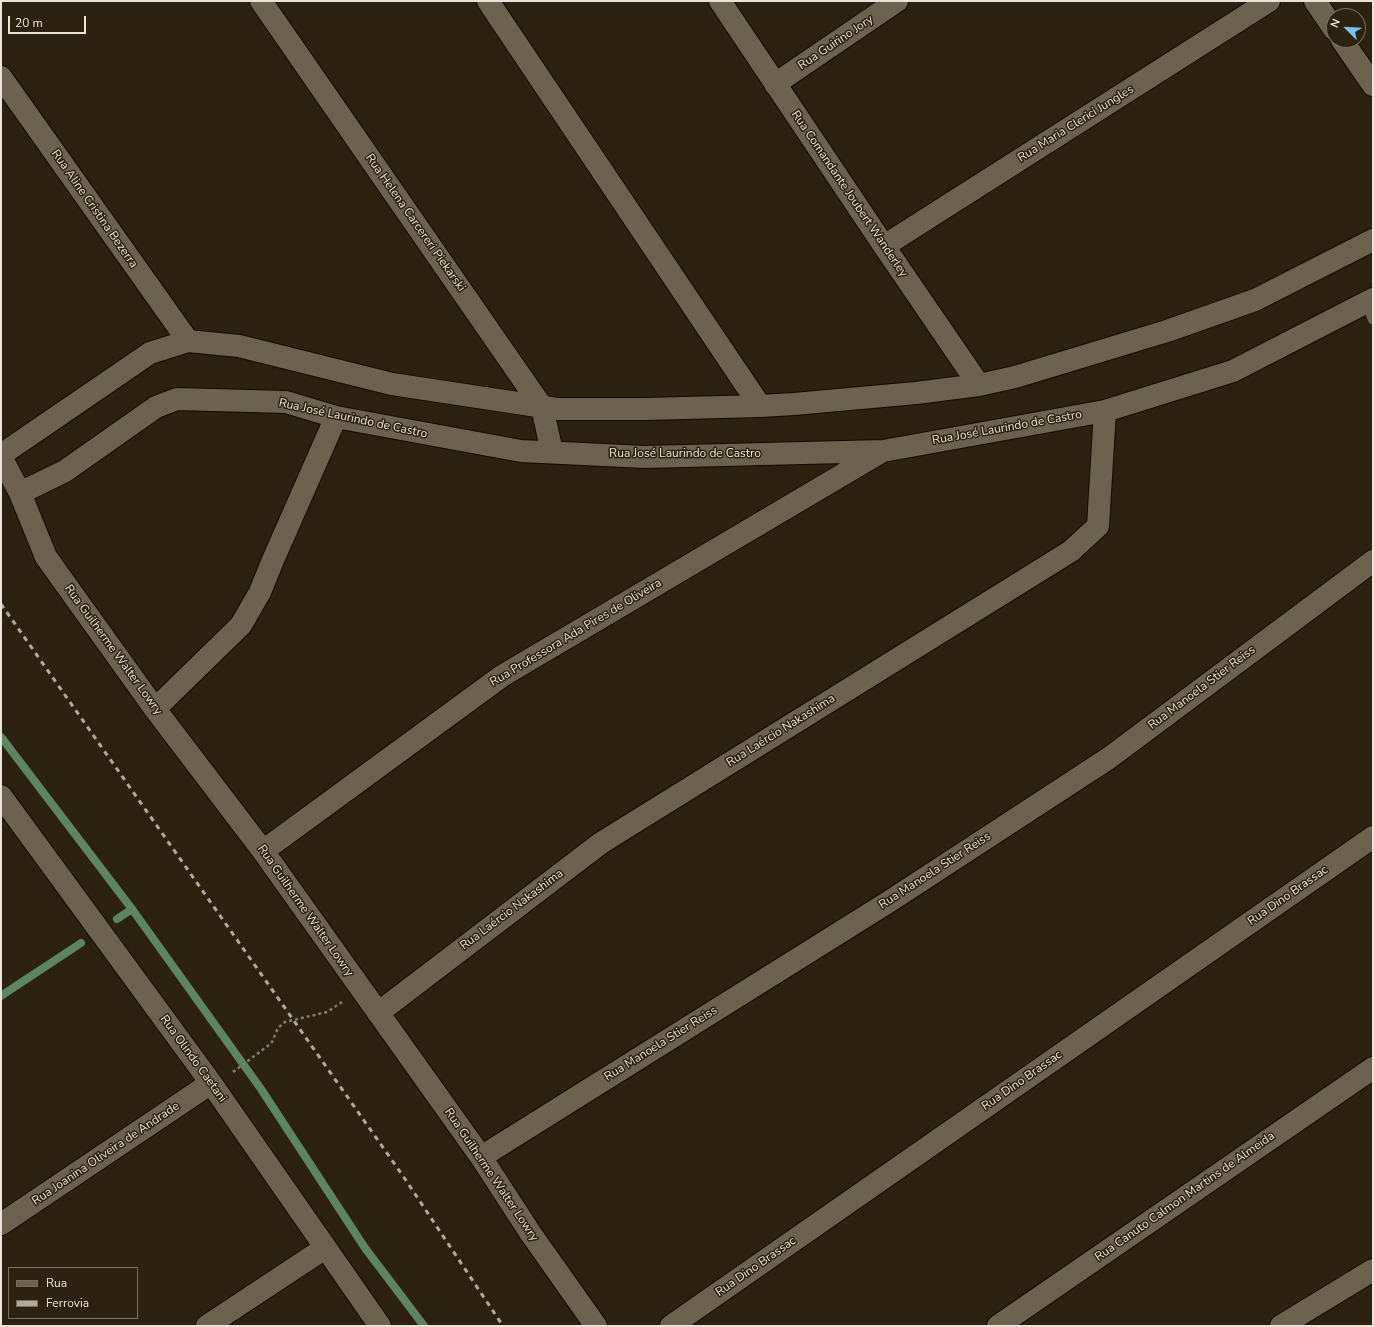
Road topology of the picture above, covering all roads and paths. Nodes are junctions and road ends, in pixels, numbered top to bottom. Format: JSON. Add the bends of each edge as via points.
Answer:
{"nodes":[{"id":1,"x":261,"y":1,"type":"edge"},
{"id":2,"x":488,"y":1,"type":"edge"},
{"id":3,"x":720,"y":1,"type":"edge"},
{"id":4,"x":897,"y":1,"type":"edge"},
{"id":5,"x":1269,"y":1,"type":"edge"},
{"id":6,"x":1315,"y":1,"type":"edge"},
{"id":7,"x":1326,"y":17,"type":"edge"},
{"id":8,"x":1348,"y":48,"type":"edge"},
{"id":9,"x":1,"y":76,"type":"edge"},
{"id":10,"x":775,"y":84,"type":"junction"},
{"id":11,"x":1373,"y":85,"type":"edge"},
{"id":12,"x":1373,"y":240,"type":"edge"},
{"id":13,"x":884,"y":246,"type":"junction"},
{"id":14,"x":1371,"y":307,"type":"edge"},
{"id":15,"x":188,"y":341,"type":"junction"},
{"id":16,"x":979,"y":385,"type":"junction"},
{"id":17,"x":760,"y":406,"type":"junction"},
{"id":18,"x":542,"y":407,"type":"junction"},
{"id":19,"x":1106,"y":411,"type":"junction"},
{"id":20,"x":336,"y":417,"type":"junction"},
{"id":21,"x":883,"y":451,"type":"junction"},
{"id":22,"x":552,"y":452,"type":"junction"},
{"id":23,"x":1,"y":456,"type":"edge"},
{"id":24,"x":20,"y":493,"type":"junction"},
{"id":25,"x":1373,"y":561,"type":"edge"},
{"id":26,"x":155,"y":709,"type":"junction"},
{"id":27,"x":1,"y":796,"type":"edge"},
{"id":28,"x":1373,"y":837,"type":"edge"},
{"id":29,"x":263,"y":851,"type":"junction"},
{"id":30,"x":347,"y":999,"type":"dead end"},
{"id":31,"x":378,"y":1013,"type":"junction"},
{"id":32,"x":1373,"y":1068,"type":"edge"},
{"id":33,"x":220,"y":1079,"type":"junction"},
{"id":34,"x":481,"y":1157,"type":"junction"},
{"id":35,"x":1,"y":1224,"type":"edge"},
{"id":36,"x":326,"y":1248,"type":"junction"},
{"id":37,"x":1373,"y":1270,"type":"edge"},
{"id":38,"x":207,"y":1326,"type":"edge"},
{"id":39,"x":380,"y":1326,"type":"edge"},
{"id":40,"x":596,"y":1326,"type":"edge"},
{"id":41,"x":672,"y":1326,"type":"edge"},
{"id":42,"x":998,"y":1326,"type":"edge"},
{"id":43,"x":1281,"y":1326,"type":"edge"}],
"edges":[{"from":1,"to":18,"type":"street","name":"Rua Helena Carcereri Piekarski"},
{"from":2,"to":17,"type":"street"},
{"from":3,"to":10,"type":"street","name":"Rua Comandante Joubert Wanderley"},
{"from":4,"to":10,"type":"street","name":"Rua Guirino Jory"},
{"from":5,"to":13,"type":"street","name":"Rua Maria Clerici Jungles"},
{"from":6,"to":7,"type":"street"},
{"from":8,"to":11,"type":"street"},
{"from":9,"to":15,"type":"street","name":"Rua Aline Cristina Bezerra"},
{"from":10,"to":13,"type":"street","name":"Rua Comandante Joubert Wanderley"},
{"from":12,"to":16,"type":"street","via":[[1255,300],[1131,342]]},
{"from":13,"to":16,"type":"street","name":"Rua Comandante Joubert Wanderley"},
{"from":14,"to":19,"type":"street","name":"Rua José Laurindo de Castro","via":[[1233,371]]},
{"from":15,"to":18,"type":"street","via":[[239,346],[392,384]]},
{"from":15,"to":23,"type":"street","via":[[150,353]]},
{"from":16,"to":17,"type":"street","via":[[916,394]]},
{"from":17,"to":18,"type":"street","via":[[646,410]]},
{"from":18,"to":22,"type":"street","name":"Rua Helena Carcereri Piekarski"},
{"from":19,"to":21,"type":"street","name":"Rua José Laurindo de Castro"},
{"from":19,"to":31,"type":"street","name":"Rua Laércio Nakashima","via":[[1098,526],[1071,551],[601,843]]},
{"from":20,"to":22,"type":"street","name":"Rua José Laurindo de Castro","via":[[520,451]]},
{"from":20,"to":24,"type":"street","name":"Rua José Laurindo de Castro","via":[[286,402],[176,399],[156,407],[65,470]]},
{"from":20,"to":26,"type":"street","via":[[260,592],[241,625]]},
{"from":21,"to":22,"type":"street","name":"Rua José Laurindo de Castro","via":[[645,457]]},
{"from":21,"to":29,"type":"street","name":"Rua Professora Ada Pires de Oliveira","via":[[502,676]]},
{"from":23,"to":24,"type":"street"},
{"from":24,"to":26,"type":"street","name":"Rua Guilherme Walter Lowry","via":[[46,557]]},
{"from":25,"to":34,"type":"street","name":"Rua Manoela Stier Reiss","via":[[1109,758],[890,901]]},
{"from":26,"to":29,"type":"street","name":"Rua Guilherme Walter Lowry"},
{"from":27,"to":33,"type":"street","name":"Rua Olindo Caetani"},
{"from":28,"to":41,"type":"street","name":"Rua Dino Brassac"},
{"from":29,"to":31,"type":"street","name":"Rua Guilherme Walter Lowry"},
{"from":30,"to":33,"type":"path","via":[[327,1012],[285,1022],[278,1028],[269,1045]]},
{"from":31,"to":34,"type":"street","name":"Rua Guilherme Walter Lowry"},
{"from":32,"to":42,"type":"street","name":"Rua Canuto Calmon Martins de Almeida"},
{"from":33,"to":35,"type":"street","name":"Rua Joanina Oliveira de Andrade"},
{"from":33,"to":36,"type":"street","name":"Rua Olindo Caetani"},
{"from":34,"to":40,"type":"street","name":"Rua Guilherme Walter Lowry"},
{"from":36,"to":38,"type":"street"},
{"from":36,"to":39,"type":"street","name":"Rua Olindo Caetani"},
{"from":37,"to":43,"type":"street"}]}
